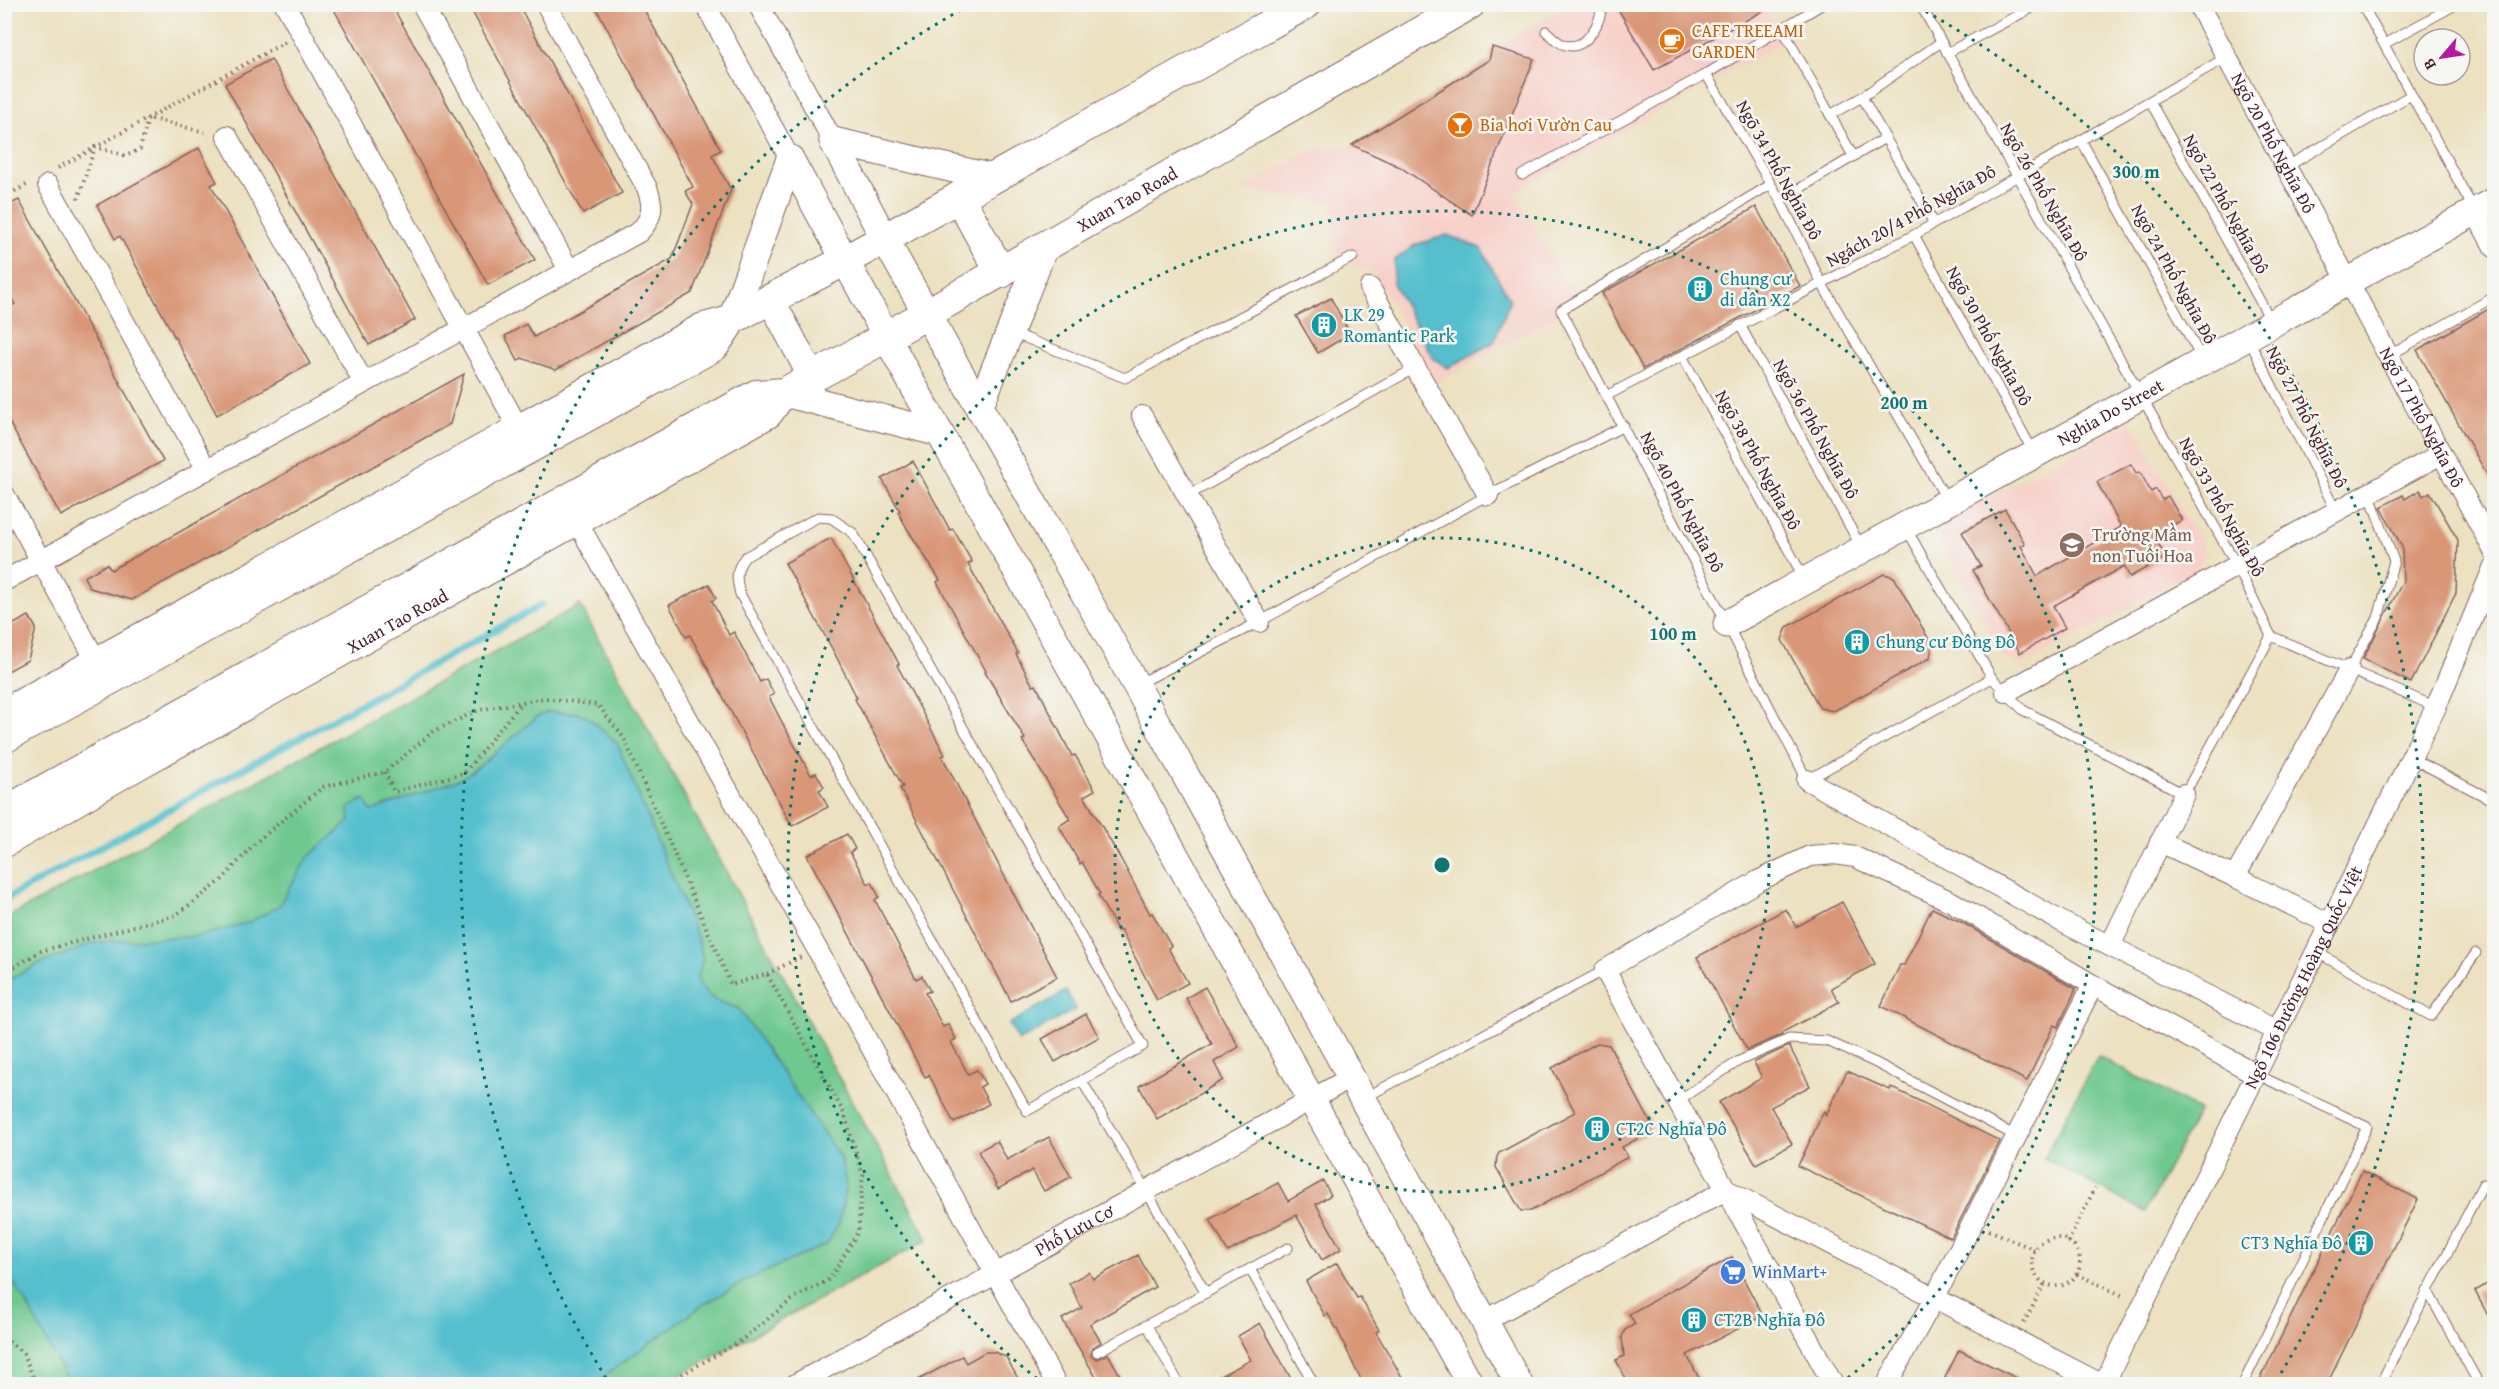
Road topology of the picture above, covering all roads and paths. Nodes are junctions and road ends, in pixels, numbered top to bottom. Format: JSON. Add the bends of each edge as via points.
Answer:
{"nodes":[{"id":1,"x":285,"y":4,"type":"edge"},
{"id":2,"x":422,"y":4,"type":"edge"},
{"id":3,"x":546,"y":4,"type":"edge"},
{"id":4,"x":705,"y":4,"type":"edge"},
{"id":5,"x":758,"y":4,"type":"edge"},
{"id":6,"x":1306,"y":4,"type":"edge"},
{"id":7,"x":1470,"y":4,"type":"edge"},
{"id":8,"x":1602,"y":4,"type":"edge"},
{"id":9,"x":1823,"y":4,"type":"edge"},
{"id":10,"x":1920,"y":4,"type":"edge"},
{"id":11,"x":2039,"y":4,"type":"edge"},
{"id":12,"x":2198,"y":4,"type":"edge"},
{"id":13,"x":2362,"y":4,"type":"edge"},
{"id":14,"x":2457,"y":4,"type":"edge"},
{"id":15,"x":1782,"y":28,"type":"junction"},
{"id":16,"x":1546,"y":31,"type":"dead end"},
{"id":17,"x":288,"y":41,"type":"dead end"},
{"id":18,"x":1941,"y":42,"type":"junction"},
{"id":19,"x":2384,"y":44,"type":"junction"},
{"id":20,"x":1947,"y":53,"type":"junction"},
{"id":21,"x":2227,"y":57,"type":"junction"},
{"id":22,"x":1706,"y":74,"type":"junction"},
{"id":23,"x":2411,"y":95,"type":"junction"},
{"id":24,"x":1862,"y":97,"type":"junction"},
{"id":25,"x":2150,"y":101,"type":"junction"},
{"id":26,"x":1830,"y":115,"type":"junction"},
{"id":27,"x":148,"y":118,"type":"junction"},
{"id":28,"x":227,"y":136,"type":"joint"},
{"id":29,"x":1885,"y":138,"type":"junction"},
{"id":30,"x":2081,"y":140,"type":"junction"},
{"id":31,"x":833,"y":141,"type":"junction"},
{"id":32,"x":95,"y":147,"type":"junction"},
{"id":33,"x":1853,"y":156,"type":"junction"},
{"id":34,"x":790,"y":159,"type":"junction"},
{"id":35,"x":2286,"y":167,"type":"junction"},
{"id":36,"x":1522,"y":175,"type":"dead end"},
{"id":37,"x":2016,"y":177,"type":"junction"},
{"id":38,"x":993,"y":178,"type":"junction"},
{"id":39,"x":45,"y":179,"type":"junction"},
{"id":40,"x":1770,"y":185,"type":"junction"},
{"id":41,"x":4,"y":197,"type":"edge"},
{"id":42,"x":959,"y":197,"type":"junction"},
{"id":43,"x":1780,"y":200,"type":"junction"},
{"id":44,"x":75,"y":205,"type":"dead end"},
{"id":45,"x":2485,"y":206,"type":"edge"},
{"id":46,"x":1935,"y":223,"type":"junction"},
{"id":47,"x":1914,"y":235,"type":"junction"},
{"id":48,"x":884,"y":238,"type":"junction"},
{"id":49,"x":2494,"y":247,"type":"edge"},
{"id":50,"x":1043,"y":250,"type":"junction"},
{"id":51,"x":1353,"y":257,"type":"dead end"},
{"id":52,"x":846,"y":260,"type":"junction"},
{"id":53,"x":569,"y":270,"type":"junction"},
{"id":54,"x":1001,"y":273,"type":"junction"},
{"id":55,"x":2348,"y":282,"type":"junction"},
{"id":56,"x":1822,"y":284,"type":"junction"},
{"id":57,"x":1370,"y":288,"type":"dead end"},
{"id":58,"x":2494,"y":297,"type":"edge"},
{"id":59,"x":771,"y":300,"type":"junction"},
{"id":60,"x":927,"y":315,"type":"junction"},
{"id":61,"x":732,"y":319,"type":"junction"},
{"id":62,"x":2273,"y":323,"type":"junction"},
{"id":63,"x":1740,"y":325,"type":"junction"},
{"id":64,"x":464,"y":328,"type":"junction"},
{"id":65,"x":1010,"y":332,"type":"junction"},
{"id":66,"x":2248,"y":337,"type":"junction"},
{"id":67,"x":886,"y":338,"type":"junction"},
{"id":68,"x":1682,"y":356,"type":"junction"},
{"id":69,"x":2388,"y":356,"type":"junction"},
{"id":70,"x":2203,"y":362,"type":"junction"},
{"id":71,"x":1415,"y":368,"type":"junction"},
{"id":72,"x":812,"y":377,"type":"junction"},
{"id":73,"x":364,"y":383,"type":"junction"},
{"id":74,"x":784,"y":393,"type":"junction"},
{"id":75,"x":1606,"y":396,"type":"junction"},
{"id":76,"x":2141,"y":396,"type":"junction"},
{"id":77,"x":979,"y":408,"type":"junction"},
{"id":78,"x":1142,"y":416,"type":"dead end"},
{"id":79,"x":1624,"y":426,"type":"junction"},
{"id":80,"x":940,"y":433,"type":"junction"},
{"id":81,"x":524,"y":438,"type":"junction"},
{"id":82,"x":2035,"y":454,"type":"junction"},
{"id":83,"x":2441,"y":454,"type":"junction"},
{"id":84,"x":207,"y":470,"type":"junction"},
{"id":85,"x":2369,"y":493,"type":"junction"},
{"id":86,"x":4,"y":494,"type":"edge"},
{"id":87,"x":1488,"y":495,"type":"junction"},
{"id":88,"x":1187,"y":496,"type":"junction"},
{"id":89,"x":1948,"y":502,"type":"junction"},
{"id":90,"x":2336,"y":511,"type":"junction"},
{"id":91,"x":571,"y":512,"type":"junction"},
{"id":92,"x":1905,"y":526,"type":"junction"},
{"id":93,"x":1863,"y":549,"type":"junction"},
{"id":94,"x":2494,"y":551,"type":"edge"},
{"id":95,"x":41,"y":561,"type":"junction"},
{"id":96,"x":2237,"y":566,"type":"junction"},
{"id":97,"x":2494,"y":566,"type":"edge"},
{"id":98,"x":4,"y":581,"type":"edge"},
{"id":99,"x":1805,"y":581,"type":"junction"},
{"id":100,"x":1259,"y":622,"type":"junction"},
{"id":101,"x":1727,"y":624,"type":"junction"},
{"id":102,"x":2271,"y":636,"type":"junction"},
{"id":103,"x":2349,"y":670,"type":"junction"},
{"id":104,"x":102,"y":671,"type":"junction"},
{"id":105,"x":1136,"y":685,"type":"junction"},
{"id":106,"x":1999,"y":685,"type":"junction"},
{"id":107,"x":522,"y":702,"type":"junction"},
{"id":108,"x":2436,"y":707,"type":"junction"},
{"id":109,"x":4,"y":712,"type":"edge"},
{"id":110,"x":4,"y":738,"type":"edge"},
{"id":111,"x":2411,"y":758,"type":"junction"},
{"id":112,"x":385,"y":772,"type":"junction"},
{"id":113,"x":1807,"y":780,"type":"junction"},
{"id":114,"x":2187,"y":789,"type":"junction"},
{"id":115,"x":2494,"y":801,"type":"edge"},
{"id":116,"x":4,"y":812,"type":"edge"},
{"id":117,"x":2160,"y":842,"type":"junction"},
{"id":118,"x":4,"y":844,"type":"edge"},
{"id":119,"x":2235,"y":877,"type":"junction"},
{"id":120,"x":2330,"y":924,"type":"junction"},
{"id":121,"x":2110,"y":946,"type":"junction"},
{"id":122,"x":817,"y":949,"type":"junction"},
{"id":123,"x":2316,"y":952,"type":"junction"},
{"id":124,"x":2476,"y":953,"type":"dead end"},
{"id":125,"x":1605,"y":970,"type":"junction"},
{"id":126,"x":4,"y":973,"type":"edge"},
{"id":127,"x":767,"y":974,"type":"junction"},
{"id":128,"x":2093,"y":985,"type":"junction"},
{"id":129,"x":2277,"y":1031,"type":"junction"},
{"id":130,"x":2256,"y":1074,"type":"junction"},
{"id":131,"x":1082,"y":1081,"type":"junction"},
{"id":132,"x":1358,"y":1088,"type":"junction"},
{"id":133,"x":1310,"y":1100,"type":"junction"},
{"id":134,"x":1677,"y":1101,"type":"junction"},
{"id":135,"x":2016,"y":1136,"type":"junction"},
{"id":136,"x":2095,"y":1188,"type":"dead end"},
{"id":137,"x":1726,"y":1190,"type":"junction"},
{"id":138,"x":2494,"y":1190,"type":"edge"},
{"id":139,"x":1146,"y":1192,"type":"junction"},
{"id":140,"x":1972,"y":1222,"type":"junction"},
{"id":141,"x":2068,"y":1242,"type":"junction"},
{"id":142,"x":1288,"y":1248,"type":"dead end"},
{"id":143,"x":2035,"y":1251,"type":"junction"},
{"id":144,"x":1250,"y":1269,"type":"junction"},
{"id":145,"x":994,"y":1274,"type":"junction"},
{"id":146,"x":2077,"y":1274,"type":"junction"},
{"id":147,"x":2045,"y":1283,"type":"junction"},
{"id":148,"x":2427,"y":1290,"type":"junction"},
{"id":149,"x":1206,"y":1293,"type":"junction"},
{"id":150,"x":1935,"y":1297,"type":"junction"},
{"id":151,"x":2142,"y":1306,"type":"junction"},
{"id":152,"x":1484,"y":1321,"type":"junction"},
{"id":153,"x":1147,"y":1325,"type":"junction"},
{"id":154,"x":4,"y":1338,"type":"edge"},
{"id":155,"x":2016,"y":1340,"type":"junction"},
{"id":156,"x":1097,"y":1352,"type":"dead end"},
{"id":157,"x":36,"y":1384,"type":"edge"},
{"id":158,"x":665,"y":1384,"type":"edge"},
{"id":159,"x":796,"y":1384,"type":"edge"},
{"id":160,"x":1056,"y":1384,"type":"edge"},
{"id":161,"x":1179,"y":1384,"type":"edge"},
{"id":162,"x":1314,"y":1384,"type":"edge"},
{"id":163,"x":1470,"y":1384,"type":"edge"},
{"id":164,"x":1519,"y":1384,"type":"edge"},
{"id":165,"x":1833,"y":1384,"type":"edge"},
{"id":166,"x":1887,"y":1384,"type":"edge"},
{"id":167,"x":2103,"y":1384,"type":"edge"},
{"id":168,"x":2243,"y":1384,"type":"edge"},
{"id":169,"x":2380,"y":1384,"type":"edge"},
{"id":170,"x":2479,"y":1384,"type":"edge"}],
"edges":[{"from":1,"to":64,"type":"street"},
{"from":2,"to":53,"type":"street"},
{"from":3,"to":53,"type":"street","via":[[652,201],[652,213],[639,232]]},
{"from":4,"to":34,"type":"street"},
{"from":5,"to":31,"type":"street"},
{"from":6,"to":38,"type":"main road"},
{"from":7,"to":50,"type":"main road","name":"Xuan Tao Road"},
{"from":8,"to":16,"type":"lane","via":[[1597,25],[1576,45],[1561,44]]},
{"from":9,"to":15,"type":"lane"},
{"from":10,"to":18,"type":"lane","name":"Ngõ 26 Phố Nghĩa Đô"},
{"from":11,"to":20,"type":"lane"},
{"from":12,"to":21,"type":"street","name":"Ngõ 20 Phố Nghĩa Đô"},
{"from":13,"to":19,"type":"lane"},
{"from":14,"to":19,"type":"lane"},
{"from":15,"to":22,"type":"lane"},
{"from":15,"to":26,"type":"lane"},
{"from":17,"to":27,"type":"path"},
{"from":18,"to":20,"type":"lane","name":"Ngõ 26 Phố Nghĩa Đô"},
{"from":18,"to":24,"type":"lane"},
{"from":19,"to":23,"type":"lane"},
{"from":20,"to":37,"type":"lane","name":"Ngõ 26 Phố Nghĩa Đô"},
{"from":21,"to":25,"type":"lane","name":"Ngách 20/4 Phố Nghĩa Đô"},
{"from":21,"to":35,"type":"street","name":"Ngõ 20 Phố Nghĩa Đô"},
{"from":22,"to":36,"type":"lane"},
{"from":22,"to":40,"type":"lane","name":"Ngõ 34 Phố Nghĩa Đô"},
{"from":23,"to":35,"type":"lane"},
{"from":23,"to":45,"type":"lane"},
{"from":24,"to":26,"type":"lane"},
{"from":24,"to":29,"type":"lane"},
{"from":25,"to":30,"type":"lane","name":"Ngách 20/4 Phố Nghĩa Đô"},
{"from":25,"to":62,"type":"lane","name":"Ngõ 22 Phố Nghĩa Đô"},
{"from":26,"to":33,"type":"lane"},
{"from":27,"to":28,"type":"path"},
{"from":27,"to":32,"type":"path"},
{"from":27,"to":32,"type":"path","via":[[140,149],[126,156]]},
{"from":28,"to":73,"type":"street"},
{"from":29,"to":33,"type":"lane"},
{"from":29,"to":46,"type":"lane"},
{"from":30,"to":37,"type":"lane","name":"Ngách 20/4 Phố Nghĩa Đô"},
{"from":30,"to":70,"type":"lane","name":"Ngõ 24 Phố Nghĩa Đô"},
{"from":31,"to":38,"type":"street"},
{"from":31,"to":48,"type":"street"},
{"from":32,"to":39,"type":"path"},
{"from":32,"to":44,"type":"path"},
{"from":33,"to":43,"type":"lane"},
{"from":34,"to":52,"type":"street"},
{"from":34,"to":61,"type":"street"},
{"from":35,"to":55,"type":"street","name":"Ngõ 20 Phố Nghĩa Đô"},
{"from":37,"to":46,"type":"lane","name":"Ngách 20/4 Phố Nghĩa Đô"},
{"from":37,"to":76,"type":"lane","name":"Ngõ 26 Phố Nghĩa Đô"},
{"from":38,"to":42,"type":"main road"},
{"from":39,"to":41,"type":"path"},
{"from":39,"to":84,"type":"street"},
{"from":40,"to":43,"type":"lane","name":"Ngõ 34 Phố Nghĩa Đô"},
{"from":40,"to":75,"type":"lane","name":"Ngõ 40 Phố Nghĩa Đô","via":[[1561,310]]},
{"from":42,"to":48,"type":"main road"},
{"from":42,"to":54,"type":"main road"},
{"from":43,"to":56,"type":"lane","name":"Ngõ 34 Phố Nghĩa Đô"},
{"from":45,"to":49,"type":"street"},
{"from":45,"to":55,"type":"street","name":"Nghia Do Street"},
{"from":46,"to":47,"type":"lane","name":"Ngách 20/4 Phố Nghĩa Đô"},
{"from":47,"to":56,"type":"lane","name":"Ngách 20/4 Phố Nghĩa Đô"},
{"from":47,"to":82,"type":"lane","name":"Ngõ 30 Phố Nghĩa Đô"},
{"from":48,"to":52,"type":"main road"},
{"from":48,"to":60,"type":"street"},
{"from":50,"to":54,"type":"main road","name":"Xuan Tao Road"},
{"from":50,"to":65,"type":"street"},
{"from":51,"to":65,"type":"lane","via":[[1125,378]]},
{"from":52,"to":59,"type":"main road"},
{"from":52,"to":67,"type":"street"},
{"from":53,"to":64,"type":"street"},
{"from":54,"to":60,"type":"main road","name":"Xuan Tao Road"},
{"from":55,"to":62,"type":"street","name":"Nghia Do Street"},
{"from":55,"to":69,"type":"street","name":"Ngõ 17 Phố Nghĩa Đô"},
{"from":56,"to":63,"type":"lane","name":"Ngách 20/4 Phố Nghĩa Đô"},
{"from":56,"to":89,"type":"lane","name":"Ngõ 34 Phố Nghĩa Đô"},
{"from":57,"to":71,"type":"street"},
{"from":58,"to":69,"type":"lane"},
{"from":59,"to":61,"type":"main road"},
{"from":59,"to":72,"type":"street"},
{"from":60,"to":67,"type":"main road","name":"Xuan Tao Road"},
{"from":60,"to":77,"type":"street"},
{"from":61,"to":81,"type":"main road","via":[[714,346]]},
{"from":62,"to":66,"type":"street","name":"Nghia Do Street"},
{"from":63,"to":68,"type":"lane","name":"Ngách 20/4 Phố Nghĩa Đô"},
{"from":63,"to":93,"type":"lane","name":"Ngõ 36 Phố Nghĩa Đô"},
{"from":64,"to":73,"type":"street"},
{"from":64,"to":81,"type":"street"},
{"from":65,"to":77,"type":"street"},
{"from":66,"to":70,"type":"street","name":"Nghia Do Street"},
{"from":66,"to":90,"type":"lane","name":"Ngõ 27 Phố Nghĩa Đô"},
{"from":67,"to":72,"type":"main road","name":"Xuan Tao Road"},
{"from":67,"to":80,"type":"street"},
{"from":68,"to":75,"type":"lane","name":"Ngách 20/4 Phố Nghĩa Đô"},
{"from":68,"to":99,"type":"lane","name":"Ngõ 38 Phố Nghĩa Đô"},
{"from":69,"to":83,"type":"street","name":"Ngõ 17 Phố Nghĩa Đô"},
{"from":70,"to":76,"type":"street","name":"Nghia Do Street"},
{"from":71,"to":87,"type":"street"},
{"from":71,"to":88,"type":"lane"},
{"from":72,"to":74,"type":"main road","name":"Xuan Tao Road"},
{"from":73,"to":84,"type":"street"},
{"from":74,"to":80,"type":"street"},
{"from":74,"to":91,"type":"main road","name":"Xuan Tao Road","via":[[756,395]]},
{"from":75,"to":79,"type":"lane","name":"Ngõ 40 Phố Nghĩa Đô"},
{"from":76,"to":82,"type":"street","name":"Nghia Do Street"},
{"from":76,"to":96,"type":"lane","name":"Ngõ 33 Phố Nghĩa Đô"},
{"from":77,"to":105,"type":"street"},
{"from":78,"to":88,"type":"street"},
{"from":79,"to":87,"type":"lane"},
{"from":79,"to":101,"type":"lane","name":"Ngõ 40 Phố Nghĩa Đô"},
{"from":80,"to":133,"type":"street"},
{"from":81,"to":104,"type":"main road"},
{"from":82,"to":89,"type":"street","name":"Nghia Do Street"},
{"from":83,"to":85,"type":"street"},
{"from":83,"to":94,"type":"street","name":"Ngõ 17 Phố Nghĩa Đô"},
{"from":84,"to":95,"type":"street"},
{"from":85,"to":90,"type":"street"},
{"from":85,"to":103,"type":"lane","via":[[2394,561],[2378,618]]},
{"from":86,"to":95,"type":"street"},
{"from":87,"to":100,"type":"lane"},
{"from":88,"to":100,"type":"street"},
{"from":89,"to":92,"type":"street","name":"Nghia Do Street"},
{"from":90,"to":96,"type":"street"},
{"from":91,"to":116,"type":"main road","name":"Xuan Tao Road"},
{"from":91,"to":118,"type":"street","name":"Xuan Tao Road"},
{"from":91,"to":122,"type":"street"},
{"from":92,"to":93,"type":"street","name":"Nghia Do Street"},
{"from":92,"to":106,"type":"lane"},
{"from":93,"to":99,"type":"street","name":"Nghia Do Street"},
{"from":95,"to":98,"type":"street"},
{"from":95,"to":104,"type":"street"},
{"from":96,"to":102,"type":"lane","name":"Ngõ 33 Phố Nghĩa Đô"},
{"from":96,"to":106,"type":"street"},
{"from":97,"to":108,"type":"street","name":"Ngõ 106 Đường Hoàng Quốc Việt"},
{"from":99,"to":101,"type":"street","name":"Nghia Do Street"},
{"from":100,"to":105,"type":"lane"},
{"from":101,"to":113,"type":"lane","name":"Ngõ 40 Phố Nghĩa Đô"},
{"from":102,"to":103,"type":"lane"},
{"from":102,"to":114,"type":"lane"},
{"from":103,"to":108,"type":"lane"},
{"from":103,"to":119,"type":"street"},
{"from":104,"to":109,"type":"street"},
{"from":104,"to":110,"type":"main road"},
{"from":105,"to":132,"type":"street"},
{"from":106,"to":113,"type":"lane"},
{"from":106,"to":114,"type":"lane","via":[[2023,710]]},
{"from":107,"to":112,"type":"path","via":[[478,710],[434,731]]},
{"from":107,"to":112,"type":"path","via":[[464,773],[394,792]]},
{"from":107,"to":127,"type":"path","via":[[544,698],[598,705],[624,738],[731,985]]},
{"from":108,"to":111,"type":"street","name":"Ngõ 106 Đường Hoàng Quốc Việt"},
{"from":111,"to":115,"type":"lane"},
{"from":111,"to":120,"type":"street","name":"Ngõ 106 Đường Hoàng Quốc Việt"},
{"from":112,"to":126,"type":"path","via":[[323,787],[255,843],[220,881],[176,915],[41,951]]},
{"from":113,"to":121,"type":"street"},
{"from":114,"to":117,"type":"street"},
{"from":117,"to":119,"type":"street"},
{"from":117,"to":121,"type":"street"},
{"from":119,"to":120,"type":"street"},
{"from":120,"to":123,"type":"street","name":"Ngõ 106 Đường Hoàng Quốc Việt"},
{"from":121,"to":129,"type":"street"},
{"from":122,"to":127,"type":"path"},
{"from":122,"to":145,"type":"street"},
{"from":123,"to":124,"type":"lane","via":[[2431,1016]]},
{"from":123,"to":129,"type":"street","name":"Ngõ 106 Đường Hoàng Quốc Việt"},
{"from":125,"to":128,"type":"street","via":[[1758,881],[1809,856],[1835,855],[1855,857],[1952,902]]},
{"from":125,"to":132,"type":"lane"},
{"from":125,"to":134,"type":"street"},
{"from":127,"to":158,"type":"path","via":[[844,1113],[863,1174],[858,1232],[830,1280],[794,1298],[740,1342]]},
{"from":128,"to":130,"type":"street"},
{"from":128,"to":135,"type":"street"},
{"from":129,"to":130,"type":"street","name":"Ngõ 106 Đường Hoàng Quốc Việt"},
{"from":130,"to":151,"type":"street","name":"Ngõ 106 Đường Hoàng Quốc Việt"},
{"from":130,"to":168,"type":"lane","via":[[2367,1127]]},
{"from":131,"to":131,"type":"lane","via":[[1027,1111],[741,594],[737,568],[745,557],[818,517],[831,518],[853,533],[1143,1046]]},
{"from":131,"to":139,"type":"lane"},
{"from":132,"to":133,"type":"street","name":"Phố Lưu Cơ"},
{"from":132,"to":152,"type":"street"},
{"from":133,"to":139,"type":"street","name":"Phố Lưu Cơ"},
{"from":133,"to":163,"type":"street"},
{"from":134,"to":135,"type":"lane","via":[[1739,1061],[1789,1039],[1827,1041]]},
{"from":134,"to":137,"type":"street"},
{"from":135,"to":140,"type":"street"},
{"from":136,"to":141,"type":"path"},
{"from":137,"to":150,"type":"street"},
{"from":137,"to":152,"type":"street"},
{"from":137,"to":165,"type":"street"},
{"from":138,"to":148,"type":"lane","via":[[2482,1184]]},
{"from":139,"to":145,"type":"street","name":"Phố Lưu Cơ"},
{"from":139,"to":149,"type":"lane"},
{"from":140,"to":143,"type":"path"},
{"from":140,"to":150,"type":"street"},
{"from":141,"to":143,"type":"path","via":[[2048,1240]]},
{"from":141,"to":146,"type":"path","via":[[2077,1250]]},
{"from":142,"to":144,"type":"lane"},
{"from":143,"to":147,"type":"path","via":[[2033,1267]]},
{"from":144,"to":149,"type":"lane"},
{"from":144,"to":162,"type":"lane"},
{"from":145,"to":159,"type":"street","name":"Phố Lưu Cơ"},
{"from":145,"to":160,"type":"street"},
{"from":146,"to":147,"type":"path","via":[[2064,1285]]},
{"from":146,"to":151,"type":"path"},
{"from":147,"to":155,"type":"path"},
{"from":148,"to":169,"type":"lane"},
{"from":148,"to":170,"type":"lane"},
{"from":149,"to":153,"type":"lane"},
{"from":150,"to":155,"type":"street"},
{"from":150,"to":166,"type":"street"},
{"from":151,"to":167,"type":"street","name":"Ngõ 106 Đường Hoàng Quốc Việt"},
{"from":152,"to":164,"type":"street"},
{"from":153,"to":156,"type":"lane"},
{"from":153,"to":161,"type":"lane"},
{"from":154,"to":157,"type":"path","via":[[22,1353]]},
{"from":155,"to":167,"type":"street"}]}
